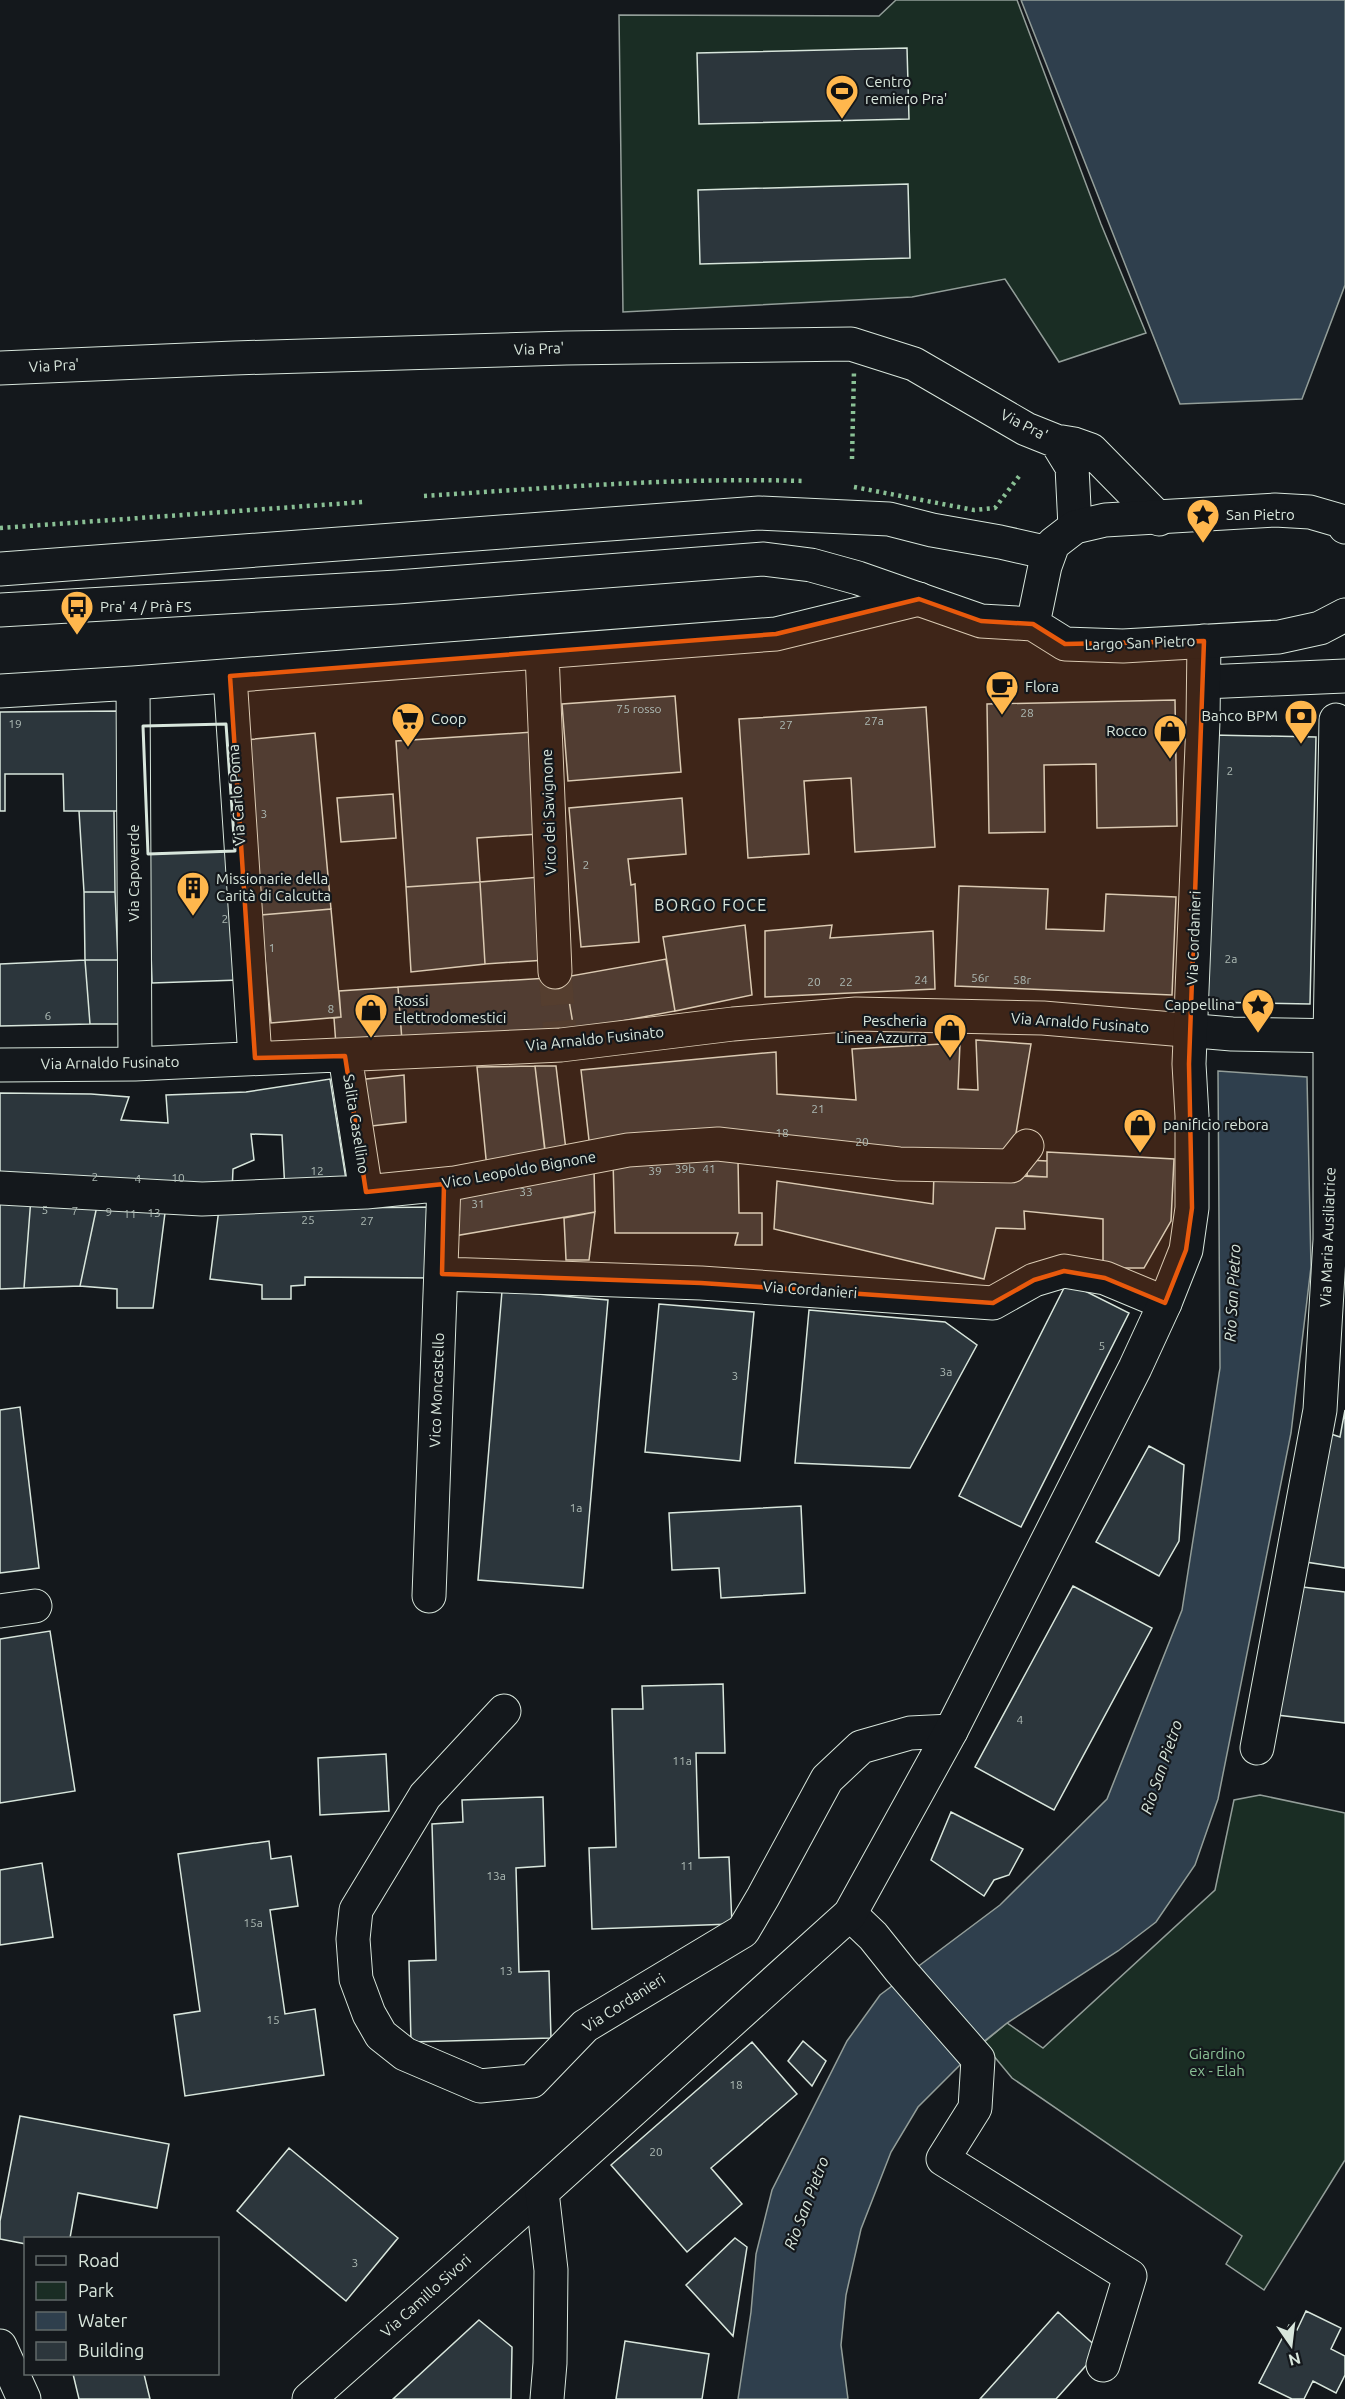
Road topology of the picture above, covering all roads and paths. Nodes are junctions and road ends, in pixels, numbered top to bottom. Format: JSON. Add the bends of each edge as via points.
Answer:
{"nodes":[{"id":1,"x":0,"y":368,"type":"edge"},
{"id":2,"x":1056,"y":441,"type":"junction"},
{"id":3,"x":1159,"y":519,"type":"junction"},
{"id":4,"x":1345,"y":526,"type":"edge"},
{"id":5,"x":1075,"y":527,"type":"junction"},
{"id":6,"x":1049,"y":553,"type":"junction"},
{"id":7,"x":0,"y":569,"type":"edge"},
{"id":8,"x":919,"y":599,"type":"junction"},
{"id":9,"x":0,"y":610,"type":"edge"},
{"id":10,"x":1345,"y":615,"type":"edge"},
{"id":11,"x":1033,"y":624,"type":"junction"},
{"id":12,"x":1204,"y":641,"type":"junction"},
{"id":13,"x":542,"y":653,"type":"junction"},
{"id":14,"x":230,"y":676,"type":"junction"},
{"id":15,"x":1345,"y":676,"type":"edge"},
{"id":16,"x":1204,"y":682,"type":"junction"},
{"id":17,"x":134,"y":683,"type":"junction"},
{"id":18,"x":0,"y":691,"type":"edge"},
{"id":19,"x":1336,"y":720,"type":"dead end"},
{"id":20,"x":555,"y":972,"type":"tunnel mouth"},
{"id":21,"x":1190,"y":1031,"type":"junction"},
{"id":22,"x":1337,"y":1036,"type":"edge"},
{"id":23,"x":345,"y":1056,"type":"junction"},
{"id":24,"x":255,"y":1058,"type":"junction"},
{"id":25,"x":135,"y":1064,"type":"junction"},
{"id":26,"x":0,"y":1065,"type":"edge"},
{"id":27,"x":1027,"y":1146,"type":"dead end"},
{"id":28,"x":444,"y":1184,"type":"junction"},
{"id":29,"x":0,"y":1188,"type":"edge"},
{"id":30,"x":366,"y":1192,"type":"junction"},
{"id":31,"x":442,"y":1274,"type":"junction"},
{"id":32,"x":1165,"y":1303,"type":"junction"},
{"id":33,"x":429,"y":1596,"type":"dead end"},
{"id":34,"x":35,"y":1606,"type":"dead end"},
{"id":35,"x":0,"y":1611,"type":"edge"},
{"id":36,"x":504,"y":1711,"type":"dead end"},
{"id":37,"x":951,"y":1731,"type":"junction"},
{"id":38,"x":1257,"y":1748,"type":"dead end"},
{"id":39,"x":850,"y":1914,"type":"junction"},
{"id":40,"x":542,"y":2192,"type":"junction"},
{"id":41,"x":0,"y":2346,"type":"edge"},
{"id":42,"x":1103,"y":2365,"type":"dead end"},
{"id":43,"x":316,"y":2392,"type":"edge"},
{"id":44,"x":24,"y":2399,"type":"edge"},
{"id":45,"x":547,"y":2399,"type":"edge"}],
"edges":[{"from":1,"to":2,"type":"street","name":"Via Pra'","via":[[566,348],[851,344],[914,364],[1023,427]]},
{"from":2,"to":3,"type":"street","name":"Via Pra'","via":[[1091,450]]},
{"from":2,"to":5,"type":"street","name":"Via Pra'","via":[[1072,466]]},
{"from":3,"to":4,"type":"street","via":[[1287,511],[1310,512]]},
{"from":3,"to":5,"type":"street","via":[[1105,520]]},
{"from":5,"to":6,"type":"street","via":[[1053,544]]},
{"from":6,"to":7,"type":"street","via":[[889,519],[759,513]]},
{"from":6,"to":11,"type":"street"},
{"from":8,"to":9,"type":"street","via":[[810,565],[764,559],[397,587]]},
{"from":8,"to":11,"type":"street","via":[[981,621]]},
{"from":8,"to":13,"type":"street","via":[[776,634]]},
{"from":10,"to":12,"type":"street","name":"Largo San Pietro","via":[[1320,628],[1279,637]]},
{"from":11,"to":12,"type":"street","name":"Largo San Pietro","via":[[1065,644],[1123,646]]},
{"from":12,"to":16,"type":"street","name":"Via Cordanieri"},
{"from":13,"to":14,"type":"street"},
{"from":13,"to":20,"type":"street","name":"Vico dei Savignone"},
{"from":14,"to":17,"type":"street"},
{"from":14,"to":24,"type":"street","name":"Via Carlo Poma"},
{"from":15,"to":16,"type":"street"},
{"from":16,"to":21,"type":"street","name":"Via Cordanieri"},
{"from":17,"to":18,"type":"street"},
{"from":17,"to":25,"type":"street","name":"Via Capoverde"},
{"from":19,"to":22,"type":"street","name":"Via Maria Ausiliatrice"},
{"from":21,"to":22,"type":"street","name":"Via Arnaldo Fusinato"},
{"from":21,"to":23,"type":"street","name":"Via Arnaldo Fusinato","via":[[1043,1018],[856,1014],[733,1024],[561,1046]]},
{"from":21,"to":32,"type":"street","name":"Via Cordanieri","via":[[1192,1208],[1186,1250]]},
{"from":22,"to":38,"type":"street","name":"Via Maria Ausiliatrice","via":[[1320,1410]]},
{"from":23,"to":24,"type":"street","name":"Via Arnaldo Fusinato"},
{"from":23,"to":30,"type":"street","name":"Salita Casellino"},
{"from":24,"to":25,"type":"street","name":"Via Arnaldo Fusinato"},
{"from":25,"to":26,"type":"street","name":"Via Arnaldo Fusinato"},
{"from":27,"to":28,"type":"street","name":"Vico Leopoldo Bignone","via":[[1011,1166],[899,1164],[718,1144],[628,1150]]},
{"from":28,"to":30,"type":"street","name":"Vico Leopoldo Bignone"},
{"from":28,"to":31,"type":"street","name":"Vico Moncastello"},
{"from":29,"to":30,"type":"street","name":"Vico Leopoldo Bignone","via":[[202,1198]]},
{"from":31,"to":32,"type":"street","name":"Via Cordanieri","via":[[700,1283],[993,1304],[1034,1280],[1065,1270],[1105,1278]]},
{"from":31,"to":33,"type":"street","name":"Vico Moncastello"},
{"from":32,"to":37,"type":"street","name":"Via Cordanieri"},
{"from":34,"to":35,"type":"street"},
{"from":36,"to":37,"type":"street","name":"Via Cordanieri","via":[[425,1796],[356,1910],[352,1939],[356,1979],[381,2035],[405,2054],[480,2086],[532,2081],[585,2026],[743,1931],[827,1779],[861,1748],[910,1733]]},
{"from":37,"to":39,"type":"street","name":"Via Cordanieri"},
{"from":39,"to":40,"type":"street","name":"Via Cordanieri"},
{"from":39,"to":42,"type":"street","via":[[978,2059],[975,2108],[943,2159],[1130,2276]]},
{"from":40,"to":43,"type":"street","name":"Via Camillo Sivori"},
{"from":40,"to":45,"type":"street","via":[[551,2270]]},
{"from":41,"to":44,"type":"street"}]}
